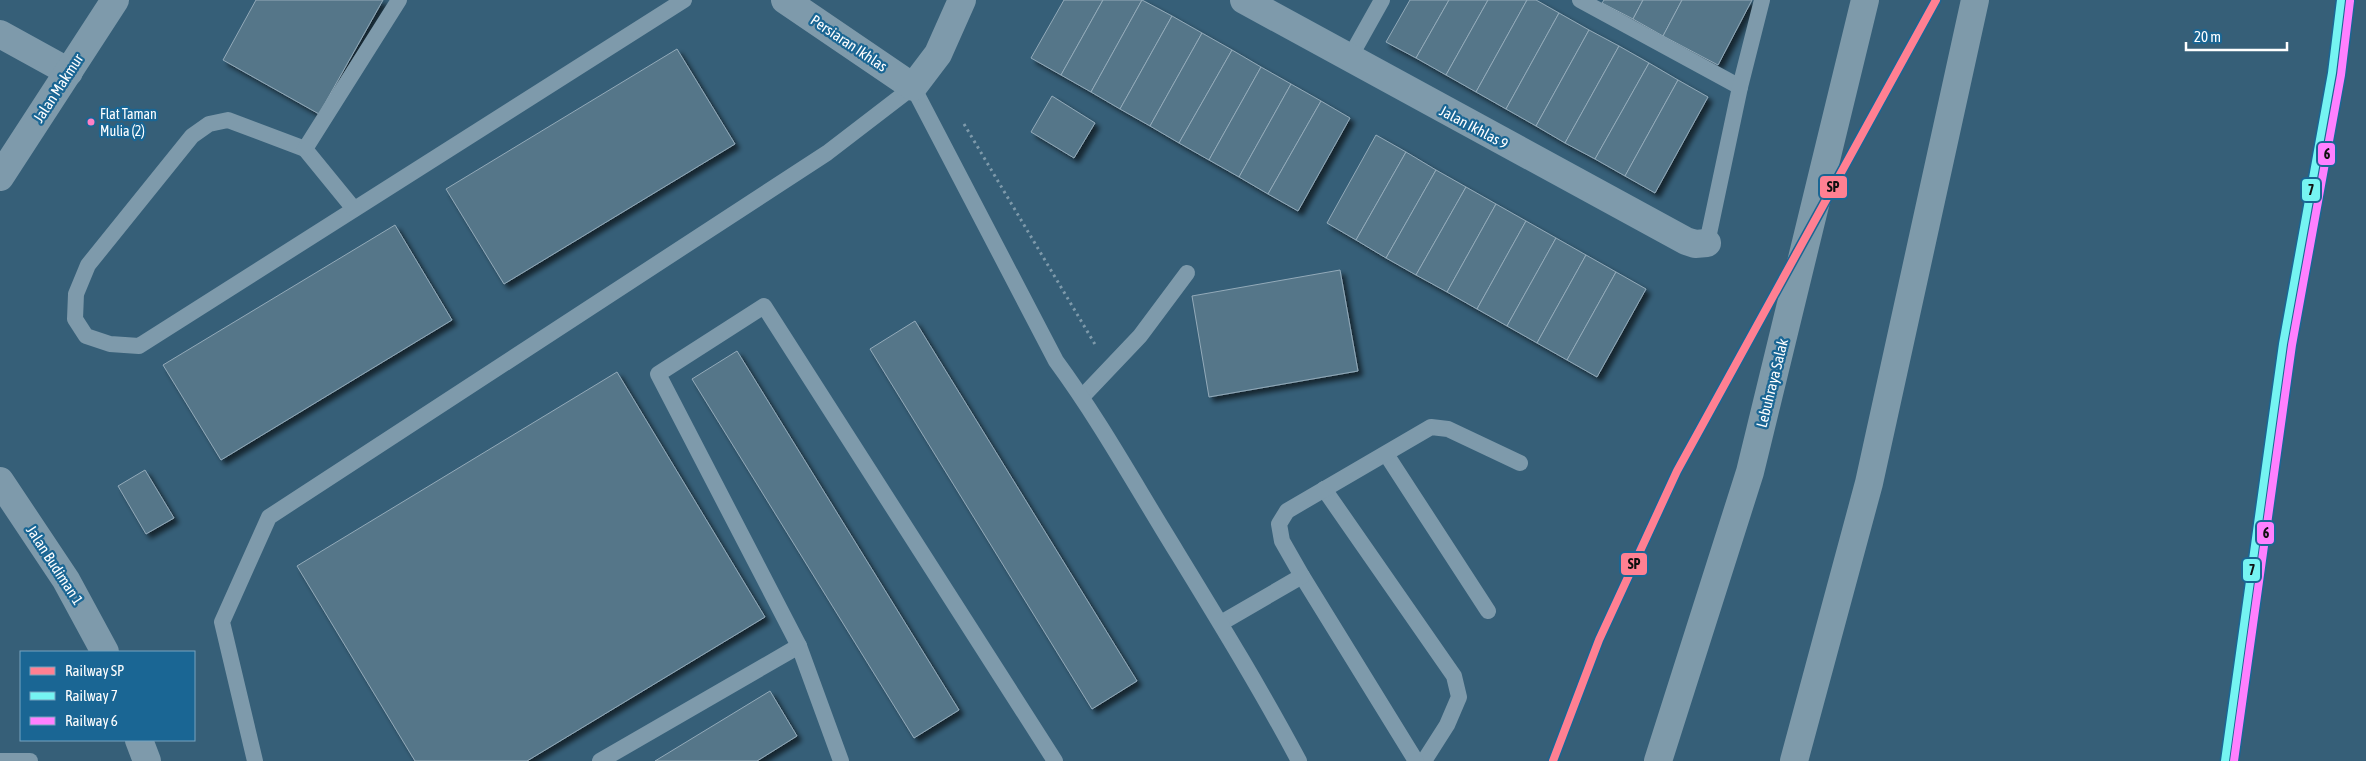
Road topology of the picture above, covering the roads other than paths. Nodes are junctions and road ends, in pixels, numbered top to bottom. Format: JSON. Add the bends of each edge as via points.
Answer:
{"nodes":[{"id":1,"x":115,"y":0,"type":"edge"},
{"id":2,"x":399,"y":0,"type":"edge"},
{"id":3,"x":684,"y":0,"type":"edge"},
{"id":4,"x":785,"y":0,"type":"edge"},
{"id":5,"x":962,"y":0,"type":"edge"},
{"id":6,"x":1244,"y":0,"type":"edge"},
{"id":7,"x":1382,"y":0,"type":"edge"},
{"id":8,"x":1580,"y":0,"type":"edge"},
{"id":9,"x":1762,"y":0,"type":"edge"},
{"id":10,"x":1865,"y":0,"type":"edge"},
{"id":11,"x":1975,"y":0,"type":"edge"},
{"id":12,"x":0,"y":34,"type":"edge"},
{"id":13,"x":1349,"y":59,"type":"junction"},
{"id":14,"x":69,"y":72,"type":"junction"},
{"id":15,"x":913,"y":87,"type":"junction"},
{"id":16,"x":1740,"y":87,"type":"junction"},
{"id":17,"x":305,"y":150,"type":"junction"},
{"id":18,"x":0,"y":177,"type":"edge"},
{"id":19,"x":354,"y":210,"type":"junction"},
{"id":20,"x":1707,"y":243,"type":"joint"},
{"id":21,"x":1187,"y":273,"type":"dead end"},
{"id":22,"x":1082,"y":397,"type":"junction"},
{"id":23,"x":1386,"y":454,"type":"junction"},
{"id":24,"x":1520,"y":464,"type":"dead end"},
{"id":25,"x":0,"y":481,"type":"edge"},
{"id":26,"x":1324,"y":489,"type":"junction"},
{"id":27,"x":1302,"y":576,"type":"junction"},
{"id":28,"x":1488,"y":611,"type":"dead end"},
{"id":29,"x":1221,"y":623,"type":"junction"},
{"id":30,"x":799,"y":646,"type":"junction"},
{"id":31,"x":104,"y":651,"type":"edge"},
{"id":32,"x":139,"y":741,"type":"edge"},
{"id":33,"x":0,"y":761,"type":"edge"},
{"id":34,"x":30,"y":761,"type":"edge"},
{"id":35,"x":147,"y":761,"type":"edge"},
{"id":36,"x":255,"y":761,"type":"edge"},
{"id":37,"x":600,"y":761,"type":"edge"},
{"id":38,"x":841,"y":761,"type":"edge"},
{"id":39,"x":1055,"y":761,"type":"edge"},
{"id":40,"x":1299,"y":761,"type":"edge"},
{"id":41,"x":1416,"y":761,"type":"edge"},
{"id":42,"x":1424,"y":761,"type":"edge"},
{"id":43,"x":1658,"y":761,"type":"edge"},
{"id":44,"x":1794,"y":761,"type":"edge"}],
"edges":[{"from":1,"to":14,"type":"street","name":"Jalan Makmur"},
{"from":2,"to":17,"type":"lane"},
{"from":3,"to":19,"type":"lane"},
{"from":4,"to":15,"type":"street","name":"Persiaran Ikhlas"},
{"from":5,"to":15,"type":"street","via":[[938,54]]},
{"from":6,"to":13,"type":"street","name":"Jalan Ikhlas 9"},
{"from":7,"to":13,"type":"lane"},
{"from":8,"to":16,"type":"lane"},
{"from":9,"to":16,"type":"lane"},
{"from":10,"to":43,"type":"highway","name":"Lebuhraya Salak","via":[[1750,472]]},
{"from":11,"to":44,"type":"highway","via":[[1869,483]]},
{"from":12,"to":14,"type":"street"},
{"from":13,"to":20,"type":"street","name":"Jalan Ikhlas 9","via":[[1686,241]]},
{"from":14,"to":18,"type":"street","name":"Jalan Makmur"},
{"from":15,"to":22,"type":"lane","via":[[1056,361]]},
{"from":15,"to":36,"type":"lane","via":[[828,153],[269,517],[222,622]]},
{"from":16,"to":20,"type":"lane"},
{"from":17,"to":19,"type":"lane"},
{"from":17,"to":19,"type":"lane","via":[[228,120],[209,124],[192,136],[88,264],[76,294],[75,319],[86,336],[110,344],[139,346]]},
{"from":21,"to":22,"type":"lane","via":[[1140,336]]},
{"from":22,"to":29,"type":"lane"},
{"from":23,"to":24,"type":"lane","via":[[1431,427],[1448,429]]},
{"from":23,"to":26,"type":"lane"},
{"from":23,"to":28,"type":"lane"},
{"from":25,"to":31,"type":"street","name":"Jalan Budiman 1","via":[[66,580]]},
{"from":26,"to":27,"type":"lane","via":[[1287,511],[1279,524],[1282,541]]},
{"from":26,"to":42,"type":"lane","via":[[1454,676],[1459,697]]},
{"from":27,"to":29,"type":"lane"},
{"from":27,"to":41,"type":"lane"},
{"from":29,"to":40,"type":"lane"},
{"from":30,"to":37,"type":"lane"},
{"from":30,"to":38,"type":"lane"},
{"from":30,"to":39,"type":"lane","via":[[658,374],[764,306]]},
{"from":32,"to":35,"type":"street"},
{"from":33,"to":34,"type":"lane"}]}
